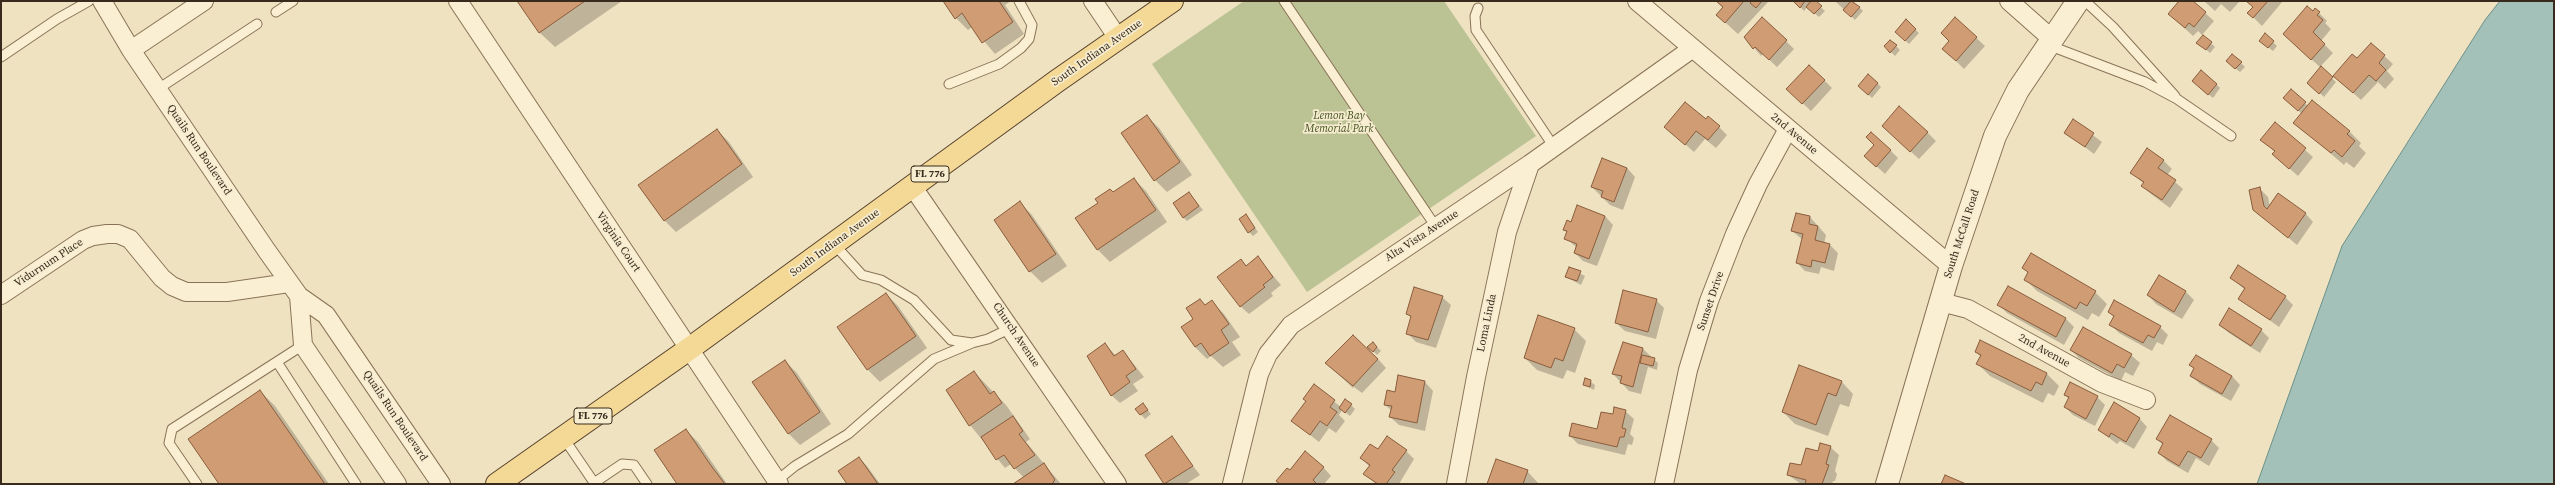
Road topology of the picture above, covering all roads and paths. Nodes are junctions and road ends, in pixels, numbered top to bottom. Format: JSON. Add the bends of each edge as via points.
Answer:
{"nodes":[{"id":1,"x":89,"y":1,"type":"edge"},
{"id":2,"x":102,"y":1,"type":"edge"},
{"id":3,"x":204,"y":1,"type":"edge"},
{"id":4,"x":293,"y":1,"type":"edge"},
{"id":5,"x":458,"y":1,"type":"edge"},
{"id":6,"x":1019,"y":1,"type":"edge"},
{"id":7,"x":1093,"y":1,"type":"edge"},
{"id":8,"x":1172,"y":1,"type":"edge"},
{"id":9,"x":1284,"y":1,"type":"edge"},
{"id":10,"x":1637,"y":1,"type":"edge"},
{"id":11,"x":2009,"y":1,"type":"edge"},
{"id":12,"x":2078,"y":1,"type":"edge"},
{"id":13,"x":2085,"y":1,"type":"edge"},
{"id":14,"x":1478,"y":8,"type":"dead end"},
{"id":15,"x":276,"y":12,"type":"dead end"},
{"id":16,"x":257,"y":24,"type":"dead end"},
{"id":17,"x":1118,"y":38,"type":"junction"},
{"id":18,"x":2050,"y":42,"type":"junction"},
{"id":19,"x":1693,"y":48,"type":"junction"},
{"id":20,"x":132,"y":50,"type":"junction"},
{"id":21,"x":1,"y":57,"type":"edge"},
{"id":22,"x":949,"y":84,"type":"dead end"},
{"id":23,"x":158,"y":89,"type":"junction"},
{"id":24,"x":2177,"y":99,"type":"junction"},
{"id":25,"x":1788,"y":129,"type":"junction"},
{"id":26,"x":2231,"y":136,"type":"dead end"},
{"id":27,"x":1554,"y":147,"type":"junction"},
{"id":28,"x":1530,"y":164,"type":"junction"},
{"id":29,"x":912,"y":186,"type":"junction"},
{"id":30,"x":1436,"y":227,"type":"junction"},
{"id":31,"x":834,"y":244,"type":"junction"},
{"id":32,"x":1951,"y":266,"type":"junction"},
{"id":33,"x":294,"y":290,"type":"junction"},
{"id":34,"x":1,"y":295,"type":"edge"},
{"id":35,"x":1941,"y":302,"type":"junction"},
{"id":36,"x":1011,"y":328,"type":"junction"},
{"id":37,"x":972,"y":343,"type":"junction"},
{"id":38,"x":303,"y":345,"type":"junction"},
{"id":39,"x":689,"y":349,"type":"junction"},
{"id":40,"x":277,"y":362,"type":"junction"},
{"id":41,"x":2146,"y":400,"type":"dead end"},
{"id":42,"x":563,"y":438,"type":"junction"},
{"id":43,"x":507,"y":481,"type":"edge"},
{"id":44,"x":391,"y":482,"type":"edge"},
{"id":45,"x":776,"y":483,"type":"edge"},
{"id":46,"x":197,"y":484,"type":"edge"},
{"id":47,"x":356,"y":484,"type":"edge"},
{"id":48,"x":441,"y":484,"type":"edge"},
{"id":49,"x":594,"y":484,"type":"edge"},
{"id":50,"x":647,"y":484,"type":"edge"},
{"id":51,"x":1117,"y":484,"type":"edge"},
{"id":52,"x":1232,"y":484,"type":"edge"},
{"id":53,"x":1456,"y":484,"type":"edge"},
{"id":54,"x":1664,"y":484,"type":"edge"},
{"id":55,"x":1887,"y":484,"type":"edge"}],
"edges":[{"from":1,"to":21,"type":"lane"},
{"from":2,"to":20,"type":"street","name":"Quails Run Boulevard"},
{"from":3,"to":20,"type":"street"},
{"from":4,"to":15,"type":"lane"},
{"from":5,"to":39,"type":"street","name":"Virginia Court"},
{"from":6,"to":22,"type":"lane","via":[[1032,25],[1029,39],[999,64]]},
{"from":7,"to":17,"type":"street"},
{"from":8,"to":17,"type":"main road","name":"South Indiana Avenue","number":"FL 776"},
{"from":9,"to":30,"type":"lane"},
{"from":10,"to":19,"type":"street","name":"2nd Avenue"},
{"from":11,"to":18,"type":"street"},
{"from":12,"to":18,"type":"street","name":"South McCall Road"},
{"from":13,"to":24,"type":"lane","via":[[2113,27]]},
{"from":14,"to":27,"type":"lane","via":[[1475,16],[1476,30]]},
{"from":16,"to":23,"type":"lane"},
{"from":17,"to":29,"type":"main road","name":"South Indiana Avenue","number":"FL 776"},
{"from":18,"to":24,"type":"lane","via":[[2145,82]]},
{"from":18,"to":32,"type":"street","name":"South McCall Road","via":[[2018,90],[1995,136]]},
{"from":19,"to":25,"type":"street","name":"2nd Avenue"},
{"from":19,"to":27,"type":"street","name":"Alta Vista Avenue"},
{"from":20,"to":23,"type":"street","name":"Quails Run Boulevard"},
{"from":23,"to":33,"type":"street","name":"Quails Run Boulevard"},
{"from":24,"to":26,"type":"lane"},
{"from":25,"to":32,"type":"street","name":"2nd Avenue"},
{"from":25,"to":54,"type":"street","name":"Sunset Drive","via":[[1738,227],[1709,301],[1688,370]]},
{"from":27,"to":28,"type":"street","name":"Alta Vista Avenue"},
{"from":28,"to":30,"type":"street","name":"Alta Vista Avenue"},
{"from":28,"to":53,"type":"street","name":"Loma Linda","via":[[1507,232]]},
{"from":29,"to":31,"type":"main road","name":"South Indiana Avenue","number":"FL 776"},
{"from":29,"to":36,"type":"street","name":"Church Avenue"},
{"from":30,"to":52,"type":"street","name":"Alta Vista Avenue","via":[[1301,316],[1280,337],[1259,374]]},
{"from":31,"to":37,"type":"lane","via":[[862,275],[881,280],[914,300],[952,340]]},
{"from":31,"to":39,"type":"main road","name":"South Indiana Avenue","number":"FL 776"},
{"from":32,"to":35,"type":"street","name":"South McCall Road"},
{"from":33,"to":34,"type":"street","name":"Vidurnum Place","via":[[186,292],[162,278],[130,239],[122,235],[107,234],[83,240]]},
{"from":33,"to":38,"type":"street","name":"Quails Run Boulevard"},
{"from":33,"to":48,"type":"street","name":"Quails Run Boulevard","via":[[326,315]]},
{"from":35,"to":41,"type":"street","name":"2nd Avenue","via":[[1968,309],[2102,384]]},
{"from":35,"to":55,"type":"street","name":"South McCall Road"},
{"from":36,"to":37,"type":"lane","via":[[988,339]]},
{"from":36,"to":51,"type":"street","name":"Church Avenue"},
{"from":37,"to":45,"type":"lane","via":[[934,359],[848,434],[795,466]]},
{"from":38,"to":40,"type":"lane"},
{"from":38,"to":44,"type":"street","name":"Quails Run Boulevard"},
{"from":39,"to":42,"type":"main road","name":"South Indiana Avenue","number":"FL 776"},
{"from":39,"to":45,"type":"street","name":"Virginia Court"},
{"from":40,"to":46,"type":"lane","via":[[172,429],[169,443]]},
{"from":40,"to":47,"type":"lane"},
{"from":42,"to":43,"type":"main road","name":"South Indiana Avenue","number":"FL 776"},
{"from":42,"to":49,"type":"lane"},
{"from":49,"to":50,"type":"lane","via":[[622,464],[634,465]]}]}
